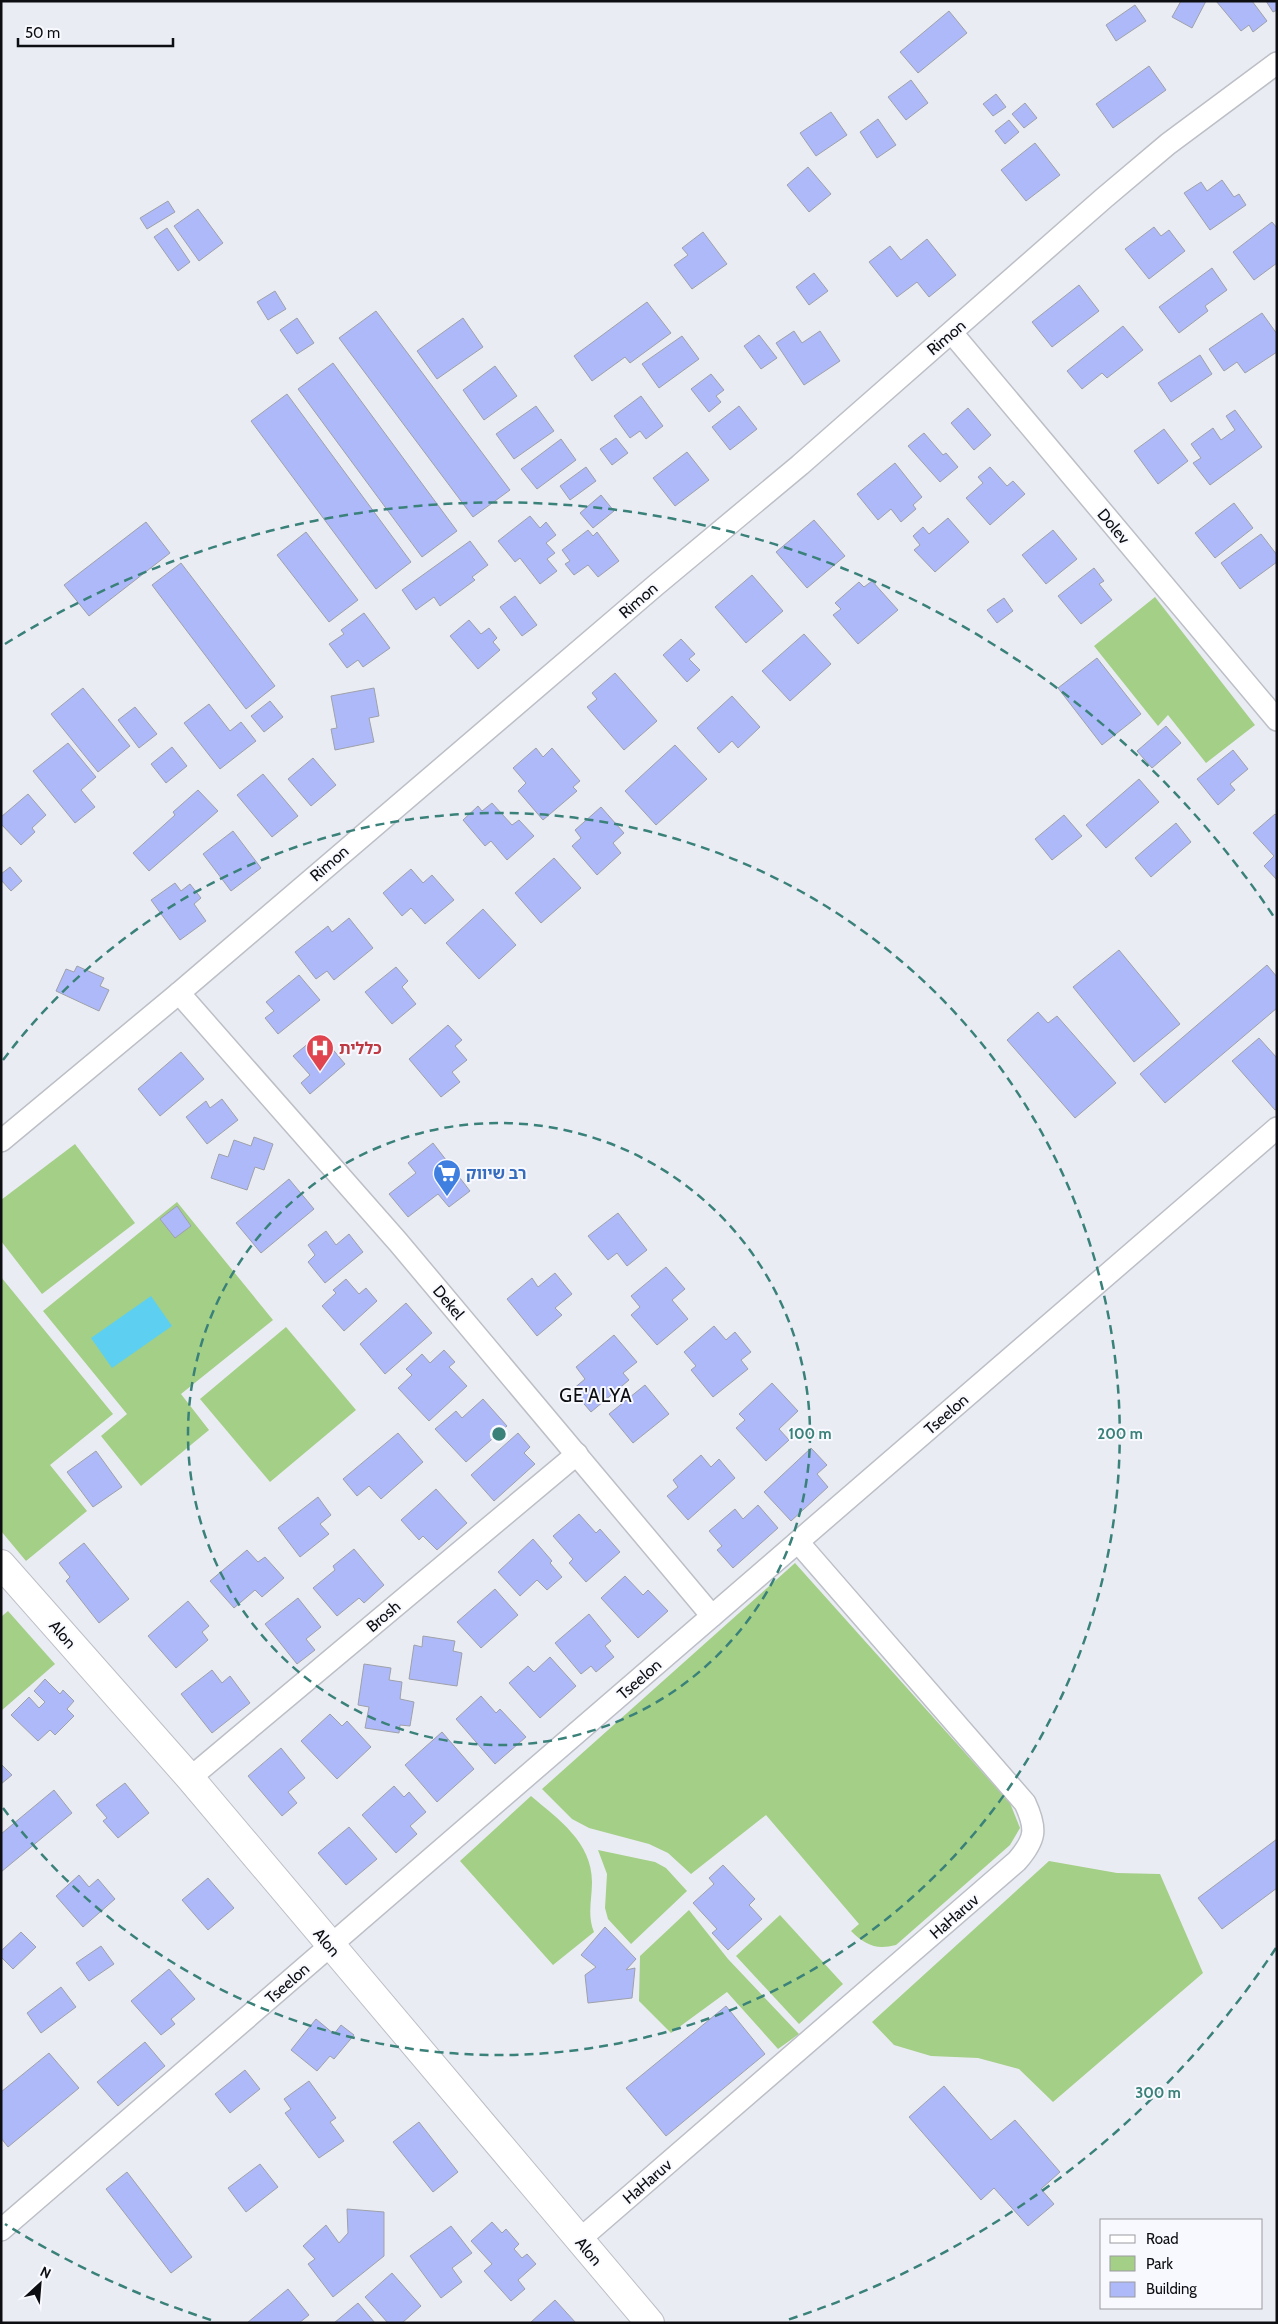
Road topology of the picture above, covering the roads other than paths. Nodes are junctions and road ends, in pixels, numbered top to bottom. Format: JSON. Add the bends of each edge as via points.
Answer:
{"nodes":[{"id":1,"x":1277,"y":63,"type":"edge"},
{"id":2,"x":952,"y":333,"type":"junction"},
{"id":3,"x":1277,"y":720,"type":"edge"},
{"id":4,"x":179,"y":992,"type":"junction"},
{"id":5,"x":1277,"y":1128,"type":"edge"},
{"id":6,"x":1,"y":1141,"type":"edge"},
{"id":7,"x":577,"y":1454,"type":"junction"},
{"id":8,"x":798,"y":1542,"type":"junction"},
{"id":9,"x":1,"y":1564,"type":"edge"},
{"id":10,"x":712,"y":1616,"type":"junction"},
{"id":11,"x":190,"y":1778,"type":"junction"},
{"id":12,"x":330,"y":1946,"type":"junction"},
{"id":13,"x":1,"y":2230,"type":"edge"},
{"id":14,"x":579,"y":2240,"type":"junction"},
{"id":15,"x":650,"y":2323,"type":"edge"}],
"edges":[{"from":1,"to":2,"type":"street","name":"Rimon","via":[[1168,144]]},
{"from":2,"to":3,"type":"street","name":"Dolev"},
{"from":2,"to":4,"type":"street","name":"Rimon"},
{"from":4,"to":6,"type":"street","name":"Rimon"},
{"from":4,"to":7,"type":"street","name":"Dekel","via":[[398,1242]]},
{"from":5,"to":8,"type":"street","name":"Tseelon"},
{"from":7,"to":10,"type":"street","name":"Dekel"},
{"from":7,"to":11,"type":"street","name":"Brosh"},
{"from":8,"to":10,"type":"street","name":"Tseelon"},
{"from":8,"to":14,"type":"street","name":"HaHaruv","via":[[1025,1803],[1034,1829],[1032,1839],[1017,1861]]},
{"from":9,"to":11,"type":"street","name":"Alon"},
{"from":10,"to":12,"type":"street","name":"Tseelon"},
{"from":11,"to":12,"type":"street","name":"Alon"},
{"from":12,"to":13,"type":"street","name":"Tseelon"},
{"from":12,"to":14,"type":"street","name":"Alon"},
{"from":14,"to":15,"type":"street","name":"Alon"}]}
